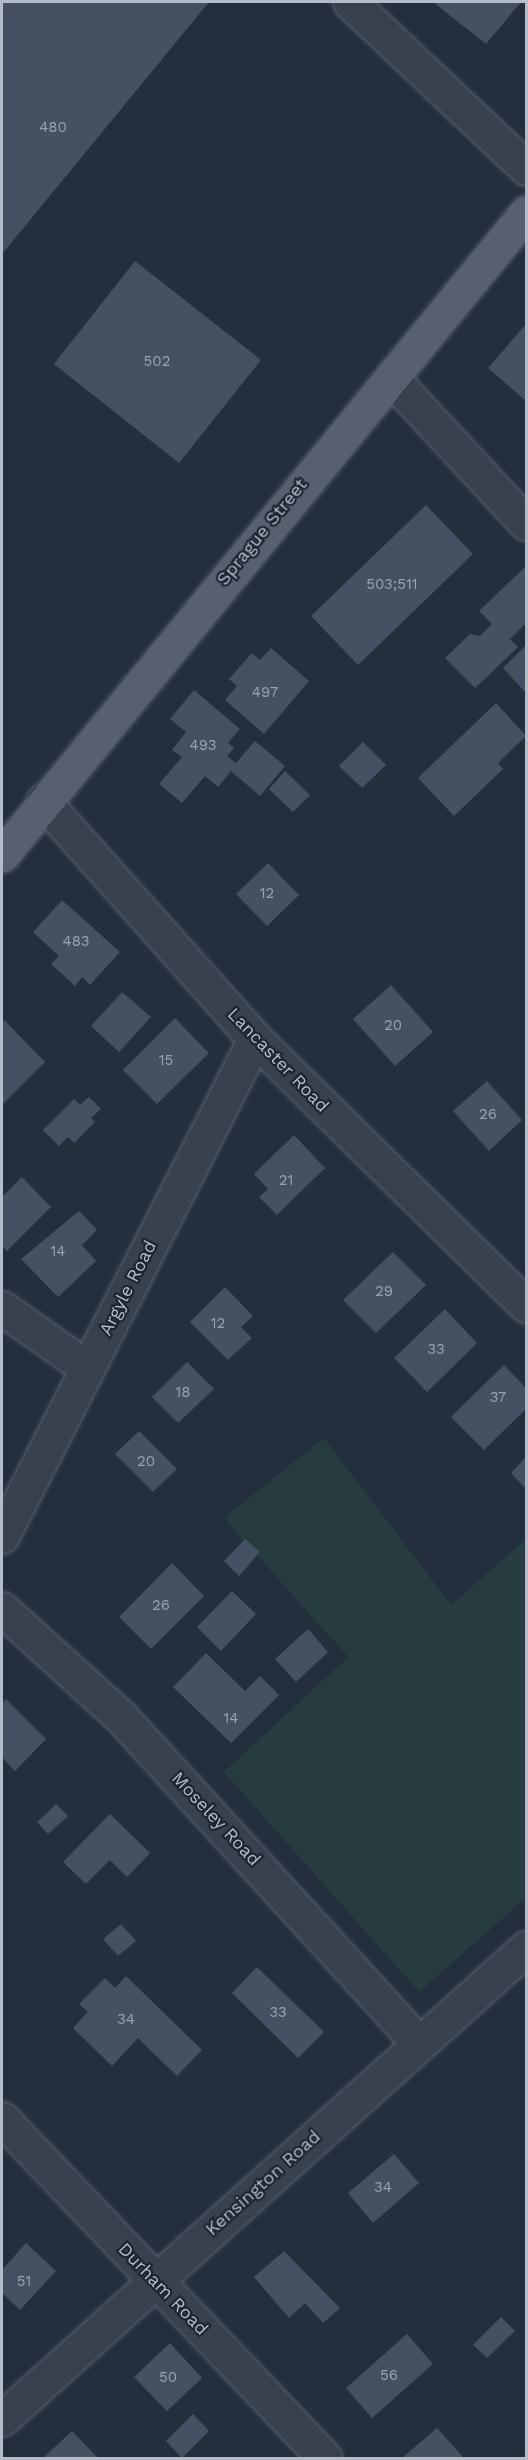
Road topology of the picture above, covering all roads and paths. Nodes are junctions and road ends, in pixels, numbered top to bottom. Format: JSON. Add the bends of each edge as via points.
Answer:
{"nodes":[{"id":1,"x":350,"y":2,"type":"edge"},
{"id":2,"x":526,"y":168,"type":"edge"},
{"id":3,"x":526,"y":213,"type":"edge"},
{"id":4,"x":392,"y":379,"type":"junction"},
{"id":5,"x":526,"y":523,"type":"edge"},
{"id":6,"x":43,"y":801,"type":"junction"},
{"id":7,"x":2,"y":855,"type":"edge"},
{"id":8,"x":255,"y":1039,"type":"junction"},
{"id":9,"x":526,"y":1305,"type":"edge"},
{"id":10,"x":2,"y":1308,"type":"edge"},
{"id":11,"x":87,"y":1368,"type":"junction"},
{"id":12,"x":2,"y":1536,"type":"edge"},
{"id":13,"x":2,"y":1609,"type":"edge"},
{"id":14,"x":526,"y":1948,"type":"edge"},
{"id":15,"x":418,"y":2042,"type":"junction"},
{"id":16,"x":2,"y":2119,"type":"edge"},
{"id":17,"x":156,"y":2282,"type":"junction"},
{"id":18,"x":2,"y":2420,"type":"edge"},
{"id":19,"x":326,"y":2458,"type":"edge"}],
"edges":[{"from":1,"to":2,"type":"street"},
{"from":3,"to":4,"type":"main road","name":"Sprague Street"},
{"from":4,"to":5,"type":"street"},
{"from":4,"to":6,"type":"main road","name":"Sprague Street"},
{"from":6,"to":7,"type":"main road","name":"Sprague Street"},
{"from":6,"to":8,"type":"street","name":"Lancaster Road"},
{"from":8,"to":9,"type":"street","name":"Lancaster Road"},
{"from":8,"to":11,"type":"street","name":"Argyle Road"},
{"from":10,"to":11,"type":"street"},
{"from":11,"to":12,"type":"street","name":"Argyle Road"},
{"from":13,"to":15,"type":"street","name":"Moseley Road","via":[[121,1717]]},
{"from":14,"to":15,"type":"street","name":"Kensington Road"},
{"from":15,"to":17,"type":"street","name":"Kensington Road"},
{"from":16,"to":17,"type":"street","name":"Durham Road"},
{"from":17,"to":18,"type":"street","name":"Kensington Road"},
{"from":17,"to":19,"type":"street","name":"Durham Road"}]}
